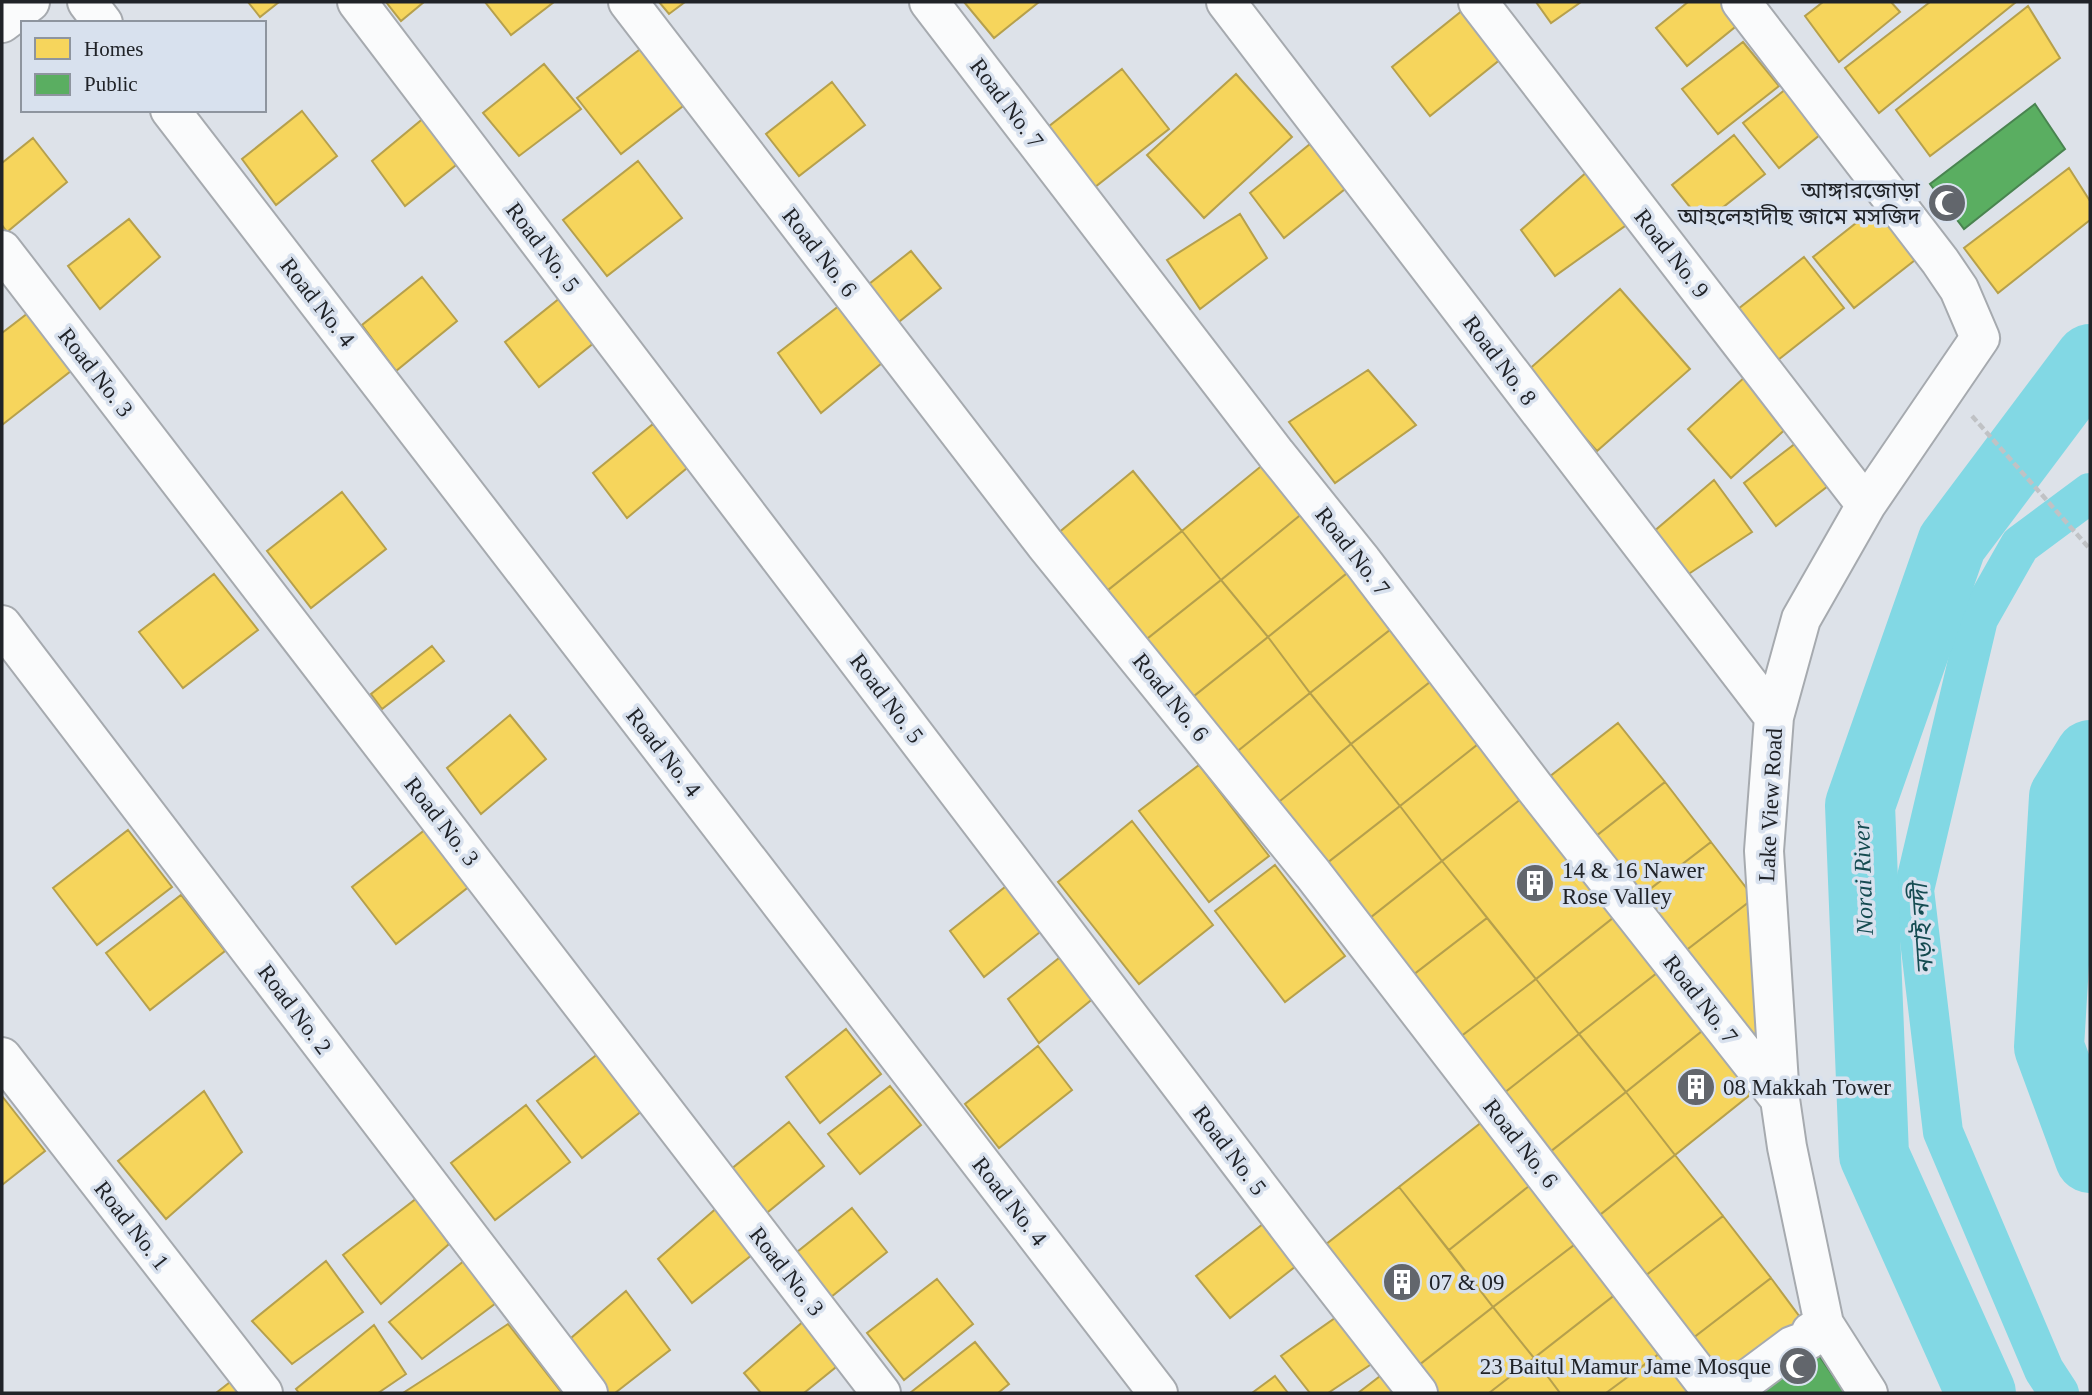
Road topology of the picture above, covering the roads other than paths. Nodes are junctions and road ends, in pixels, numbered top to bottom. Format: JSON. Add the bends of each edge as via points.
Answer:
{"nodes":[{"id":1,"x":30,"y":2,"type":"edge"},
{"id":2,"x":86,"y":2,"type":"edge"},
{"id":3,"x":357,"y":2,"type":"edge"},
{"id":4,"x":628,"y":2,"type":"edge"},
{"id":5,"x":929,"y":2,"type":"edge"},
{"id":6,"x":1226,"y":2,"type":"edge"},
{"id":7,"x":1478,"y":2,"type":"edge"},
{"id":8,"x":1741,"y":2,"type":"edge"},
{"id":9,"x":101,"y":21,"type":"edge"},
{"id":10,"x":2,"y":23,"type":"edge"},
{"id":11,"x":172,"y":112,"type":"edge"},
{"id":12,"x":2,"y":250,"type":"edge"},
{"id":13,"x":1866,"y":505,"type":"junction"},
{"id":14,"x":2,"y":625,"type":"edge"},
{"id":15,"x":1774,"y":717,"type":"junction"},
{"id":16,"x":2,"y":1057,"type":"edge"},
{"id":17,"x":1780,"y":1099,"type":"junction"},
{"id":18,"x":1824,"y":1324,"type":"junction"},
{"id":19,"x":263,"y":1393,"type":"edge"},
{"id":20,"x":588,"y":1393,"type":"edge"},
{"id":21,"x":881,"y":1393,"type":"edge"},
{"id":22,"x":1158,"y":1393,"type":"edge"},
{"id":23,"x":1418,"y":1393,"type":"edge"},
{"id":24,"x":1713,"y":1393,"type":"edge"},
{"id":25,"x":1729,"y":1393,"type":"edge"},
{"id":26,"x":1868,"y":1393,"type":"edge"}],
"edges":[{"from":1,"to":10,"type":"street"},
{"from":2,"to":9,"type":"street"},
{"from":3,"to":23,"type":"street","name":"Road No. 5"},
{"from":4,"to":24,"type":"street","name":"Road No. 6","via":[[1045,544],[1313,874]]},
{"from":5,"to":17,"type":"street","name":"Road No. 7"},
{"from":6,"to":15,"type":"street","name":"Road No. 8"},
{"from":7,"to":13,"type":"street","name":"Road No. 9"},
{"from":8,"to":13,"type":"street","name":"Lake View Road","via":[[1940,261],[1959,289],[1980,338]]},
{"from":11,"to":22,"type":"street","name":"Road No. 4"},
{"from":12,"to":21,"type":"street","name":"Road No. 3"},
{"from":13,"to":15,"type":"street","name":"Lake View Road","via":[[1801,619]]},
{"from":14,"to":20,"type":"street","name":"Road No. 2"},
{"from":15,"to":17,"type":"street","name":"Lake View Road","via":[[1763,850]]},
{"from":16,"to":19,"type":"street","name":"Road No. 1"},
{"from":17,"to":18,"type":"street","name":"Lake View Road"},
{"from":18,"to":25,"type":"street","via":[[1811,1332],[1808,1340],[1792,1346]]},
{"from":18,"to":26,"type":"street","name":"Lake View Road"}]}
